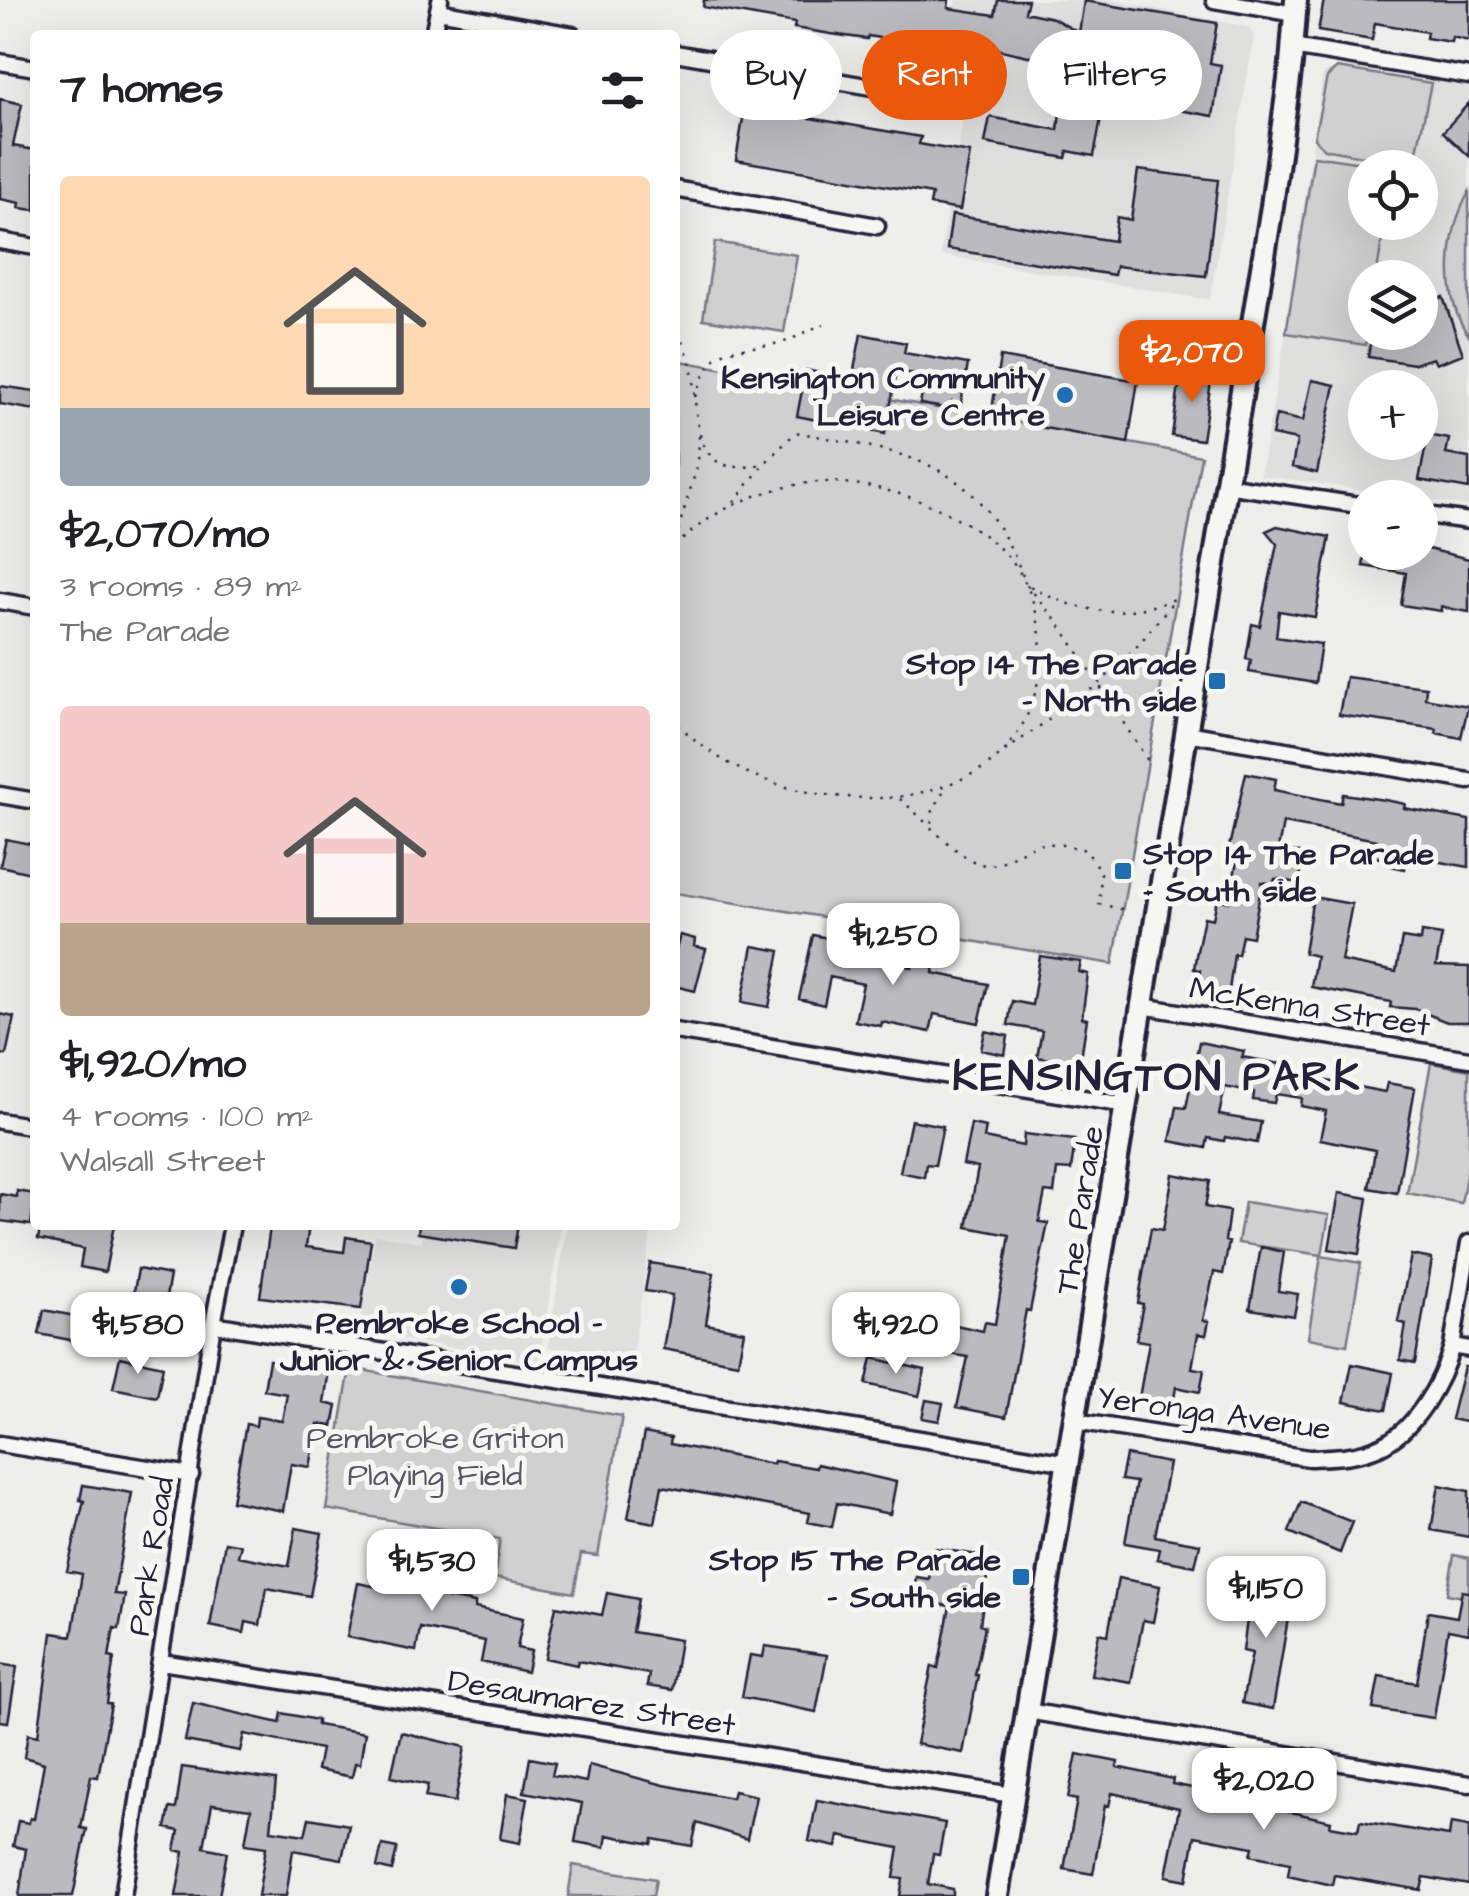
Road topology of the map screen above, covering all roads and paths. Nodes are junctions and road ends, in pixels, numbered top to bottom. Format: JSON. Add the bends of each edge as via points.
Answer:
{"nodes":[{"id":1,"x":1214,"y":0,"type":"edge"},
{"id":2,"x":439,"y":6,"type":"edge"},
{"id":3,"x":1295,"y":7,"type":"edge"},
{"id":4,"x":549,"y":30,"type":"edge"},
{"id":5,"x":1292,"y":47,"type":"junction"},
{"id":6,"x":680,"y":54,"type":"edge"},
{"id":7,"x":0,"y":62,"type":"edge"},
{"id":8,"x":30,"y":67,"type":"edge"},
{"id":9,"x":1469,"y":76,"type":"edge"},
{"id":10,"x":862,"y":85,"type":"edge"},
{"id":11,"x":680,"y":190,"type":"edge"},
{"id":12,"x":877,"y":226,"type":"dead end"},
{"id":13,"x":0,"y":241,"type":"edge"},
{"id":14,"x":30,"y":246,"type":"edge"},
{"id":15,"x":824,"y":325,"type":"dead end"},
{"id":16,"x":680,"y":336,"type":"edge"},
{"id":17,"x":694,"y":399,"type":"junction"},
{"id":18,"x":699,"y":433,"type":"junction"},
{"id":19,"x":764,"y":464,"type":"junction"},
{"id":20,"x":1225,"y":485,"type":"junction"},
{"id":21,"x":734,"y":502,"type":"junction"},
{"id":22,"x":1348,"y":503,"type":"edge"},
{"id":23,"x":1438,"y":517,"type":"edge"},
{"id":24,"x":1469,"y":521,"type":"edge"},
{"id":25,"x":680,"y":523,"type":"edge"},
{"id":26,"x":680,"y":542,"type":"edge"},
{"id":27,"x":1026,"y":584,"type":"junction"},
{"id":28,"x":0,"y":601,"type":"edge"},
{"id":29,"x":30,"y":606,"type":"edge"},
{"id":30,"x":1100,"y":682,"type":"junction"},
{"id":31,"x":680,"y":725,"type":"edge"},
{"id":32,"x":1186,"y":733,"type":"junction"},
{"id":33,"x":1004,"y":752,"type":"junction"},
{"id":34,"x":1150,"y":764,"type":"dead end"},
{"id":35,"x":1469,"y":782,"type":"edge"},
{"id":36,"x":946,"y":787,"type":"junction"},
{"id":37,"x":0,"y":795,"type":"edge"},
{"id":38,"x":899,"y":798,"type":"junction"},
{"id":39,"x":30,"y":800,"type":"edge"},
{"id":40,"x":932,"y":825,"type":"junction"},
{"id":41,"x":1126,"y":910,"type":"dead end"},
{"id":42,"x":1142,"y":1006,"type":"junction"},
{"id":43,"x":680,"y":1032,"type":"edge"},
{"id":44,"x":1469,"y":1060,"type":"edge"},
{"id":45,"x":1126,"y":1105,"type":"junction"},
{"id":46,"x":0,"y":1121,"type":"edge"},
{"id":47,"x":30,"y":1126,"type":"edge"},
{"id":48,"x":231,"y":1230,"type":"edge"},
{"id":49,"x":1469,"y":1243,"type":"edge"},
{"id":50,"x":213,"y":1324,"type":"junction"},
{"id":51,"x":1452,"y":1346,"type":"junction"},
{"id":52,"x":1469,"y":1348,"type":"edge"},
{"id":53,"x":1076,"y":1421,"type":"junction"},
{"id":54,"x":0,"y":1444,"type":"edge"},
{"id":55,"x":1068,"y":1463,"type":"junction"},
{"id":56,"x":191,"y":1475,"type":"junction"},
{"id":57,"x":162,"y":1662,"type":"junction"},
{"id":58,"x":1027,"y":1711,"type":"junction"},
{"id":59,"x":1469,"y":1784,"type":"edge"},
{"id":60,"x":1013,"y":1796,"type":"junction"},
{"id":61,"x":122,"y":1896,"type":"edge"},
{"id":62,"x":996,"y":1896,"type":"edge"}],
"edges":[{"from":1,"to":3,"type":"street"},
{"from":2,"to":4,"type":"street"},
{"from":3,"to":5,"type":"main road","name":"The Parade"},
{"from":5,"to":9,"type":"street"},
{"from":5,"to":20,"type":"main road","name":"The Parade"},
{"from":6,"to":10,"type":"street"},
{"from":7,"to":8,"type":"street"},
{"from":11,"to":12,"type":"street"},
{"from":13,"to":14,"type":"street"},
{"from":15,"to":17,"type":"path","via":[[784,343],[729,349],[713,360]]},
{"from":16,"to":17,"type":"path"},
{"from":17,"to":18,"type":"path"},
{"from":18,"to":19,"type":"path","via":[[722,466]]},
{"from":18,"to":25,"type":"path","via":[[698,464]]},
{"from":19,"to":21,"type":"path"},
{"from":19,"to":27,"type":"path","via":[[796,432],[922,460],[965,486],[1003,529]]},
{"from":20,"to":22,"type":"street"},
{"from":20,"to":32,"type":"main road","name":"The Parade"},
{"from":21,"to":26,"type":"path"},
{"from":21,"to":27,"type":"path","via":[[830,483],[906,497],[984,536]]},
{"from":23,"to":24,"type":"street"},
{"from":27,"to":30,"type":"path"},
{"from":27,"to":30,"type":"path","via":[[1057,602],[1124,613],[1175,599]]},
{"from":27,"to":33,"type":"path","via":[[1041,642],[1040,673],[1032,703]]},
{"from":28,"to":29,"type":"street"},
{"from":30,"to":33,"type":"path"},
{"from":30,"to":34,"type":"path"},
{"from":31,"to":38,"type":"path","via":[[742,772],[782,788]]},
{"from":32,"to":35,"type":"street"},
{"from":32,"to":42,"type":"main road","name":"The Parade"},
{"from":33,"to":36,"type":"path"},
{"from":36,"to":38,"type":"path"},
{"from":36,"to":40,"type":"path"},
{"from":37,"to":39,"type":"street"},
{"from":38,"to":40,"type":"path"},
{"from":40,"to":41,"type":"path","via":[[962,855],[983,865],[1033,846],[1086,850],[1101,873],[1099,904]]},
{"from":42,"to":44,"type":"street","name":"McKenna Street"},
{"from":42,"to":45,"type":"main road","name":"The Parade"},
{"from":43,"to":45,"type":"street"},
{"from":45,"to":53,"type":"main road","name":"The Parade"},
{"from":46,"to":47,"type":"street"},
{"from":48,"to":50,"type":"street","name":"Park Road"},
{"from":49,"to":51,"type":"street","name":"Yeronga Avenue"},
{"from":50,"to":55,"type":"street"},
{"from":50,"to":56,"type":"street","name":"Park Road"},
{"from":51,"to":52,"type":"street"},
{"from":51,"to":53,"type":"street","name":"Yeronga Avenue","via":[[1445,1370],[1410,1422],[1382,1446],[1347,1457],[1309,1458]]},
{"from":53,"to":55,"type":"main road","name":"The Parade"},
{"from":54,"to":56,"type":"street"},
{"from":55,"to":58,"type":"main road","name":"The Parade"},
{"from":56,"to":57,"type":"street","name":"Park Road"},
{"from":57,"to":60,"type":"street","name":"Desaumarez Street"},
{"from":57,"to":61,"type":"street","name":"Park Road"},
{"from":58,"to":59,"type":"street"},
{"from":58,"to":60,"type":"main road","name":"The Parade"},
{"from":60,"to":62,"type":"main road","name":"The Parade"}]}
